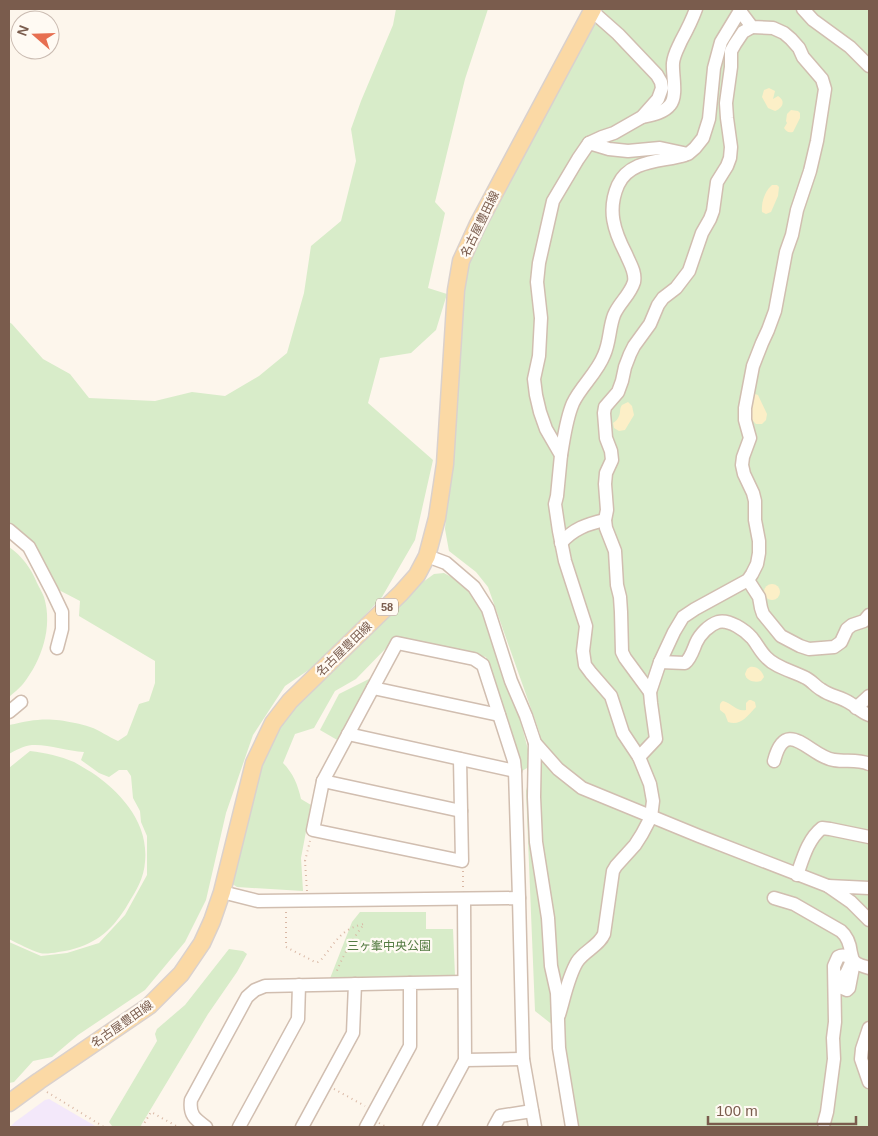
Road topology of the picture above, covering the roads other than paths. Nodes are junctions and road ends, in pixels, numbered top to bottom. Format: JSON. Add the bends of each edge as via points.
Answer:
{"nodes":[{"id":1,"x":696,"y":9,"type":"edge"},
{"id":2,"x":803,"y":9,"type":"edge"},
{"id":3,"x":593,"y":10,"type":"edge"},
{"id":4,"x":741,"y":10,"type":"edge"},
{"id":5,"x":752,"y":27,"type":"junction"},
{"id":6,"x":869,"y":66,"type":"edge"},
{"id":7,"x":642,"y":118,"type":"junction"},
{"id":8,"x":589,"y":144,"type":"junction"},
{"id":9,"x":688,"y":154,"type":"junction"},
{"id":10,"x":561,"y":455,"type":"junction"},
{"id":11,"x":605,"y":520,"type":"junction"},
{"id":12,"x":9,"y":530,"type":"edge"},
{"id":13,"x":561,"y":543,"type":"junction"},
{"id":14,"x":427,"y":556,"type":"junction"},
{"id":15,"x":748,"y":580,"type":"junction"},
{"id":16,"x":869,"y":615,"type":"edge"},
{"id":17,"x":57,"y":648,"type":"dead end"},
{"id":18,"x":660,"y":662,"type":"junction"},
{"id":19,"x":373,"y":688,"type":"junction"},
{"id":20,"x":650,"y":692,"type":"junction"},
{"id":21,"x":869,"y":696,"type":"edge"},
{"id":22,"x":21,"y":702,"type":"dead end"},
{"id":23,"x":856,"y":708,"type":"junction"},
{"id":24,"x":9,"y":712,"type":"edge"},
{"id":25,"x":869,"y":715,"type":"edge"},
{"id":26,"x":499,"y":716,"type":"junction"},
{"id":27,"x":348,"y":734,"type":"junction"},
{"id":28,"x":535,"y":743,"type":"junction"},
{"id":29,"x":639,"y":757,"type":"junction"},
{"id":30,"x":460,"y":759,"type":"junction"},
{"id":31,"x":774,"y":762,"type":"dead end"},
{"id":32,"x":869,"y":764,"type":"edge"},
{"id":33,"x":515,"y":771,"type":"junction"},
{"id":34,"x":323,"y":781,"type":"junction"},
{"id":35,"x":461,"y":811,"type":"junction"},
{"id":36,"x":650,"y":817,"type":"junction"},
{"id":37,"x":869,"y":837,"type":"edge"},
{"id":38,"x":797,"y":875,"type":"junction"},
{"id":39,"x":828,"y":886,"type":"junction"},
{"id":40,"x":869,"y":888,"type":"edge"},
{"id":41,"x":222,"y":892,"type":"junction"},
{"id":42,"x":464,"y":895,"type":"junction"},
{"id":43,"x":518,"y":898,"type":"junction"},
{"id":44,"x":774,"y":898,"type":"dead end"},
{"id":45,"x":869,"y":920,"type":"edge"},
{"id":46,"x":853,"y":961,"type":"junction"},
{"id":47,"x":869,"y":968,"type":"edge"},
{"id":48,"x":464,"y":982,"type":"junction"},
{"id":49,"x":410,"y":983,"type":"junction"},
{"id":50,"x":355,"y":984,"type":"junction"},
{"id":51,"x":299,"y":985,"type":"junction"},
{"id":52,"x":559,"y":1015,"type":"junction"},
{"id":53,"x":869,"y":1028,"type":"edge"},
{"id":54,"x":522,"y":1059,"type":"junction"},
{"id":55,"x":465,"y":1060,"type":"junction"},
{"id":56,"x":869,"y":1082,"type":"edge"},
{"id":57,"x":9,"y":1104,"type":"edge"},
{"id":58,"x":532,"y":1111,"type":"junction"},
{"id":59,"x":824,"y":1124,"type":"dead end"},
{"id":60,"x":206,"y":1127,"type":"edge"},
{"id":61,"x":239,"y":1127,"type":"edge"},
{"id":62,"x":302,"y":1127,"type":"edge"},
{"id":63,"x":366,"y":1127,"type":"edge"},
{"id":64,"x":429,"y":1127,"type":"edge"},
{"id":65,"x":494,"y":1127,"type":"edge"},
{"id":66,"x":535,"y":1127,"type":"edge"},
{"id":67,"x":572,"y":1127,"type":"edge"}],
"edges":[{"from":1,"to":7,"type":"street","via":[[675,52],[674,97],[670,105],[660,112]]},
{"from":2,"to":6,"type":"street"},
{"from":3,"to":7,"type":"street","via":[[661,82],[658,98]]},
{"from":3,"to":14,"type":"main road","name":"名古屋豊田線","number":"58","via":[[478,224],[462,261],[455,299],[445,464],[437,518]]},
{"from":4,"to":5,"type":"street"},
{"from":4,"to":9,"type":"street","via":[[721,42],[703,138]]},
{"from":5,"to":11,"type":"street","via":[[743,32],[731,51],[726,104],[730,158],[717,182],[710,219],[689,272],[658,304],[650,324],[630,354],[618,392],[605,407],[606,438],[612,460],[606,473]]},
{"from":5,"to":15,"type":"street","via":[[773,28],[784,33],[822,78],[825,89],[817,141],[786,252],[776,311],[753,366],[745,408],[744,420],[750,438],[742,464],[755,502],[759,541],[757,564]]},
{"from":7,"to":8,"type":"street"},
{"from":8,"to":9,"type":"street","via":[[628,151],[660,148]]},
{"from":8,"to":10,"type":"street","via":[[553,201],[537,282],[541,318],[534,379],[536,395],[546,428]]},
{"from":9,"to":10,"type":"street","via":[[643,163],[624,176],[618,185],[612,217],[635,272],[634,281],[614,315],[603,358],[574,402]]},
{"from":10,"to":13,"type":"street","via":[[555,504]]},
{"from":11,"to":13,"type":"street","via":[[576,529]]},
{"from":11,"to":20,"type":"street","via":[[615,551],[622,652]]},
{"from":12,"to":17,"type":"street","via":[[29,547],[62,612]]},
{"from":13,"to":29,"type":"street","via":[[586,626],[585,664],[611,696],[623,733]]},
{"from":14,"to":28,"type":"street","via":[[446,563],[474,587],[488,609]]},
{"from":14,"to":41,"type":"main road","name":"名古屋豊田線","number":"58","via":[[417,576],[290,701],[273,723],[254,763]]},
{"from":15,"to":16,"type":"street","via":[[759,597],[763,614],[781,636],[809,649],[834,647],[841,642],[847,629]]},
{"from":15,"to":18,"type":"street","via":[[684,617]]},
{"from":18,"to":20,"type":"street"},
{"from":18,"to":23,"type":"street","via":[[685,663],[707,629],[726,622],[752,638],[772,662]]},
{"from":19,"to":26,"type":"street"},
{"from":19,"to":26,"type":"street","via":[[397,643],[474,658],[483,666]]},
{"from":19,"to":27,"type":"street"},
{"from":20,"to":29,"type":"street","via":[[656,739]]},
{"from":21,"to":23,"type":"street"},
{"from":22,"to":24,"type":"street"},
{"from":23,"to":25,"type":"street"},
{"from":26,"to":33,"type":"street"},
{"from":27,"to":30,"type":"street"},
{"from":27,"to":34,"type":"street"},
{"from":28,"to":36,"type":"street","via":[[558,769],[582,788]]},
{"from":28,"to":52,"type":"street","via":[[536,842]]},
{"from":29,"to":36,"type":"street","via":[[650,784],[653,801]]},
{"from":30,"to":33,"type":"street"},
{"from":30,"to":35,"type":"street"},
{"from":31,"to":32,"type":"street","via":[[777,750],[788,739],[806,744],[834,760]]},
{"from":33,"to":43,"type":"street"},
{"from":34,"to":35,"type":"street"},
{"from":34,"to":35,"type":"street","via":[[313,830],[462,861]]},
{"from":36,"to":38,"type":"street"},
{"from":36,"to":52,"type":"street","via":[[635,845],[613,871],[604,934],[577,963]]},
{"from":37,"to":38,"type":"street","via":[[822,828],[808,847]]},
{"from":38,"to":39,"type":"street"},
{"from":39,"to":40,"type":"street"},
{"from":39,"to":45,"type":"street"},
{"from":41,"to":42,"type":"street","via":[[258,901]]},
{"from":41,"to":57,"type":"main road","name":"名古屋豊田線","number":"58","via":[[202,943],[167,989],[149,1006]]},
{"from":42,"to":43,"type":"street"},
{"from":42,"to":48,"type":"street"},
{"from":43,"to":54,"type":"street"},
{"from":44,"to":46,"type":"street","via":[[794,904],[845,934]]},
{"from":46,"to":47,"type":"street"},
{"from":46,"to":59,"type":"street","via":[[841,955],[834,966],[834,1060]]},
{"from":48,"to":49,"type":"street"},
{"from":48,"to":55,"type":"street"},
{"from":49,"to":50,"type":"street"},
{"from":49,"to":63,"type":"street","via":[[410,1046]]},
{"from":50,"to":51,"type":"street"},
{"from":50,"to":62,"type":"street","via":[[353,1033]]},
{"from":51,"to":60,"type":"street","via":[[265,986],[247,997],[191,1100],[191,1113]]},
{"from":51,"to":61,"type":"street","via":[[298,1019]]},
{"from":52,"to":67,"type":"street","via":[[560,1048]]},
{"from":53,"to":56,"type":"street","via":[[861,1059]]},
{"from":54,"to":55,"type":"street"},
{"from":54,"to":58,"type":"street"},
{"from":55,"to":64,"type":"street"},
{"from":58,"to":65,"type":"street","via":[[500,1116]]},
{"from":58,"to":66,"type":"street"}]}
